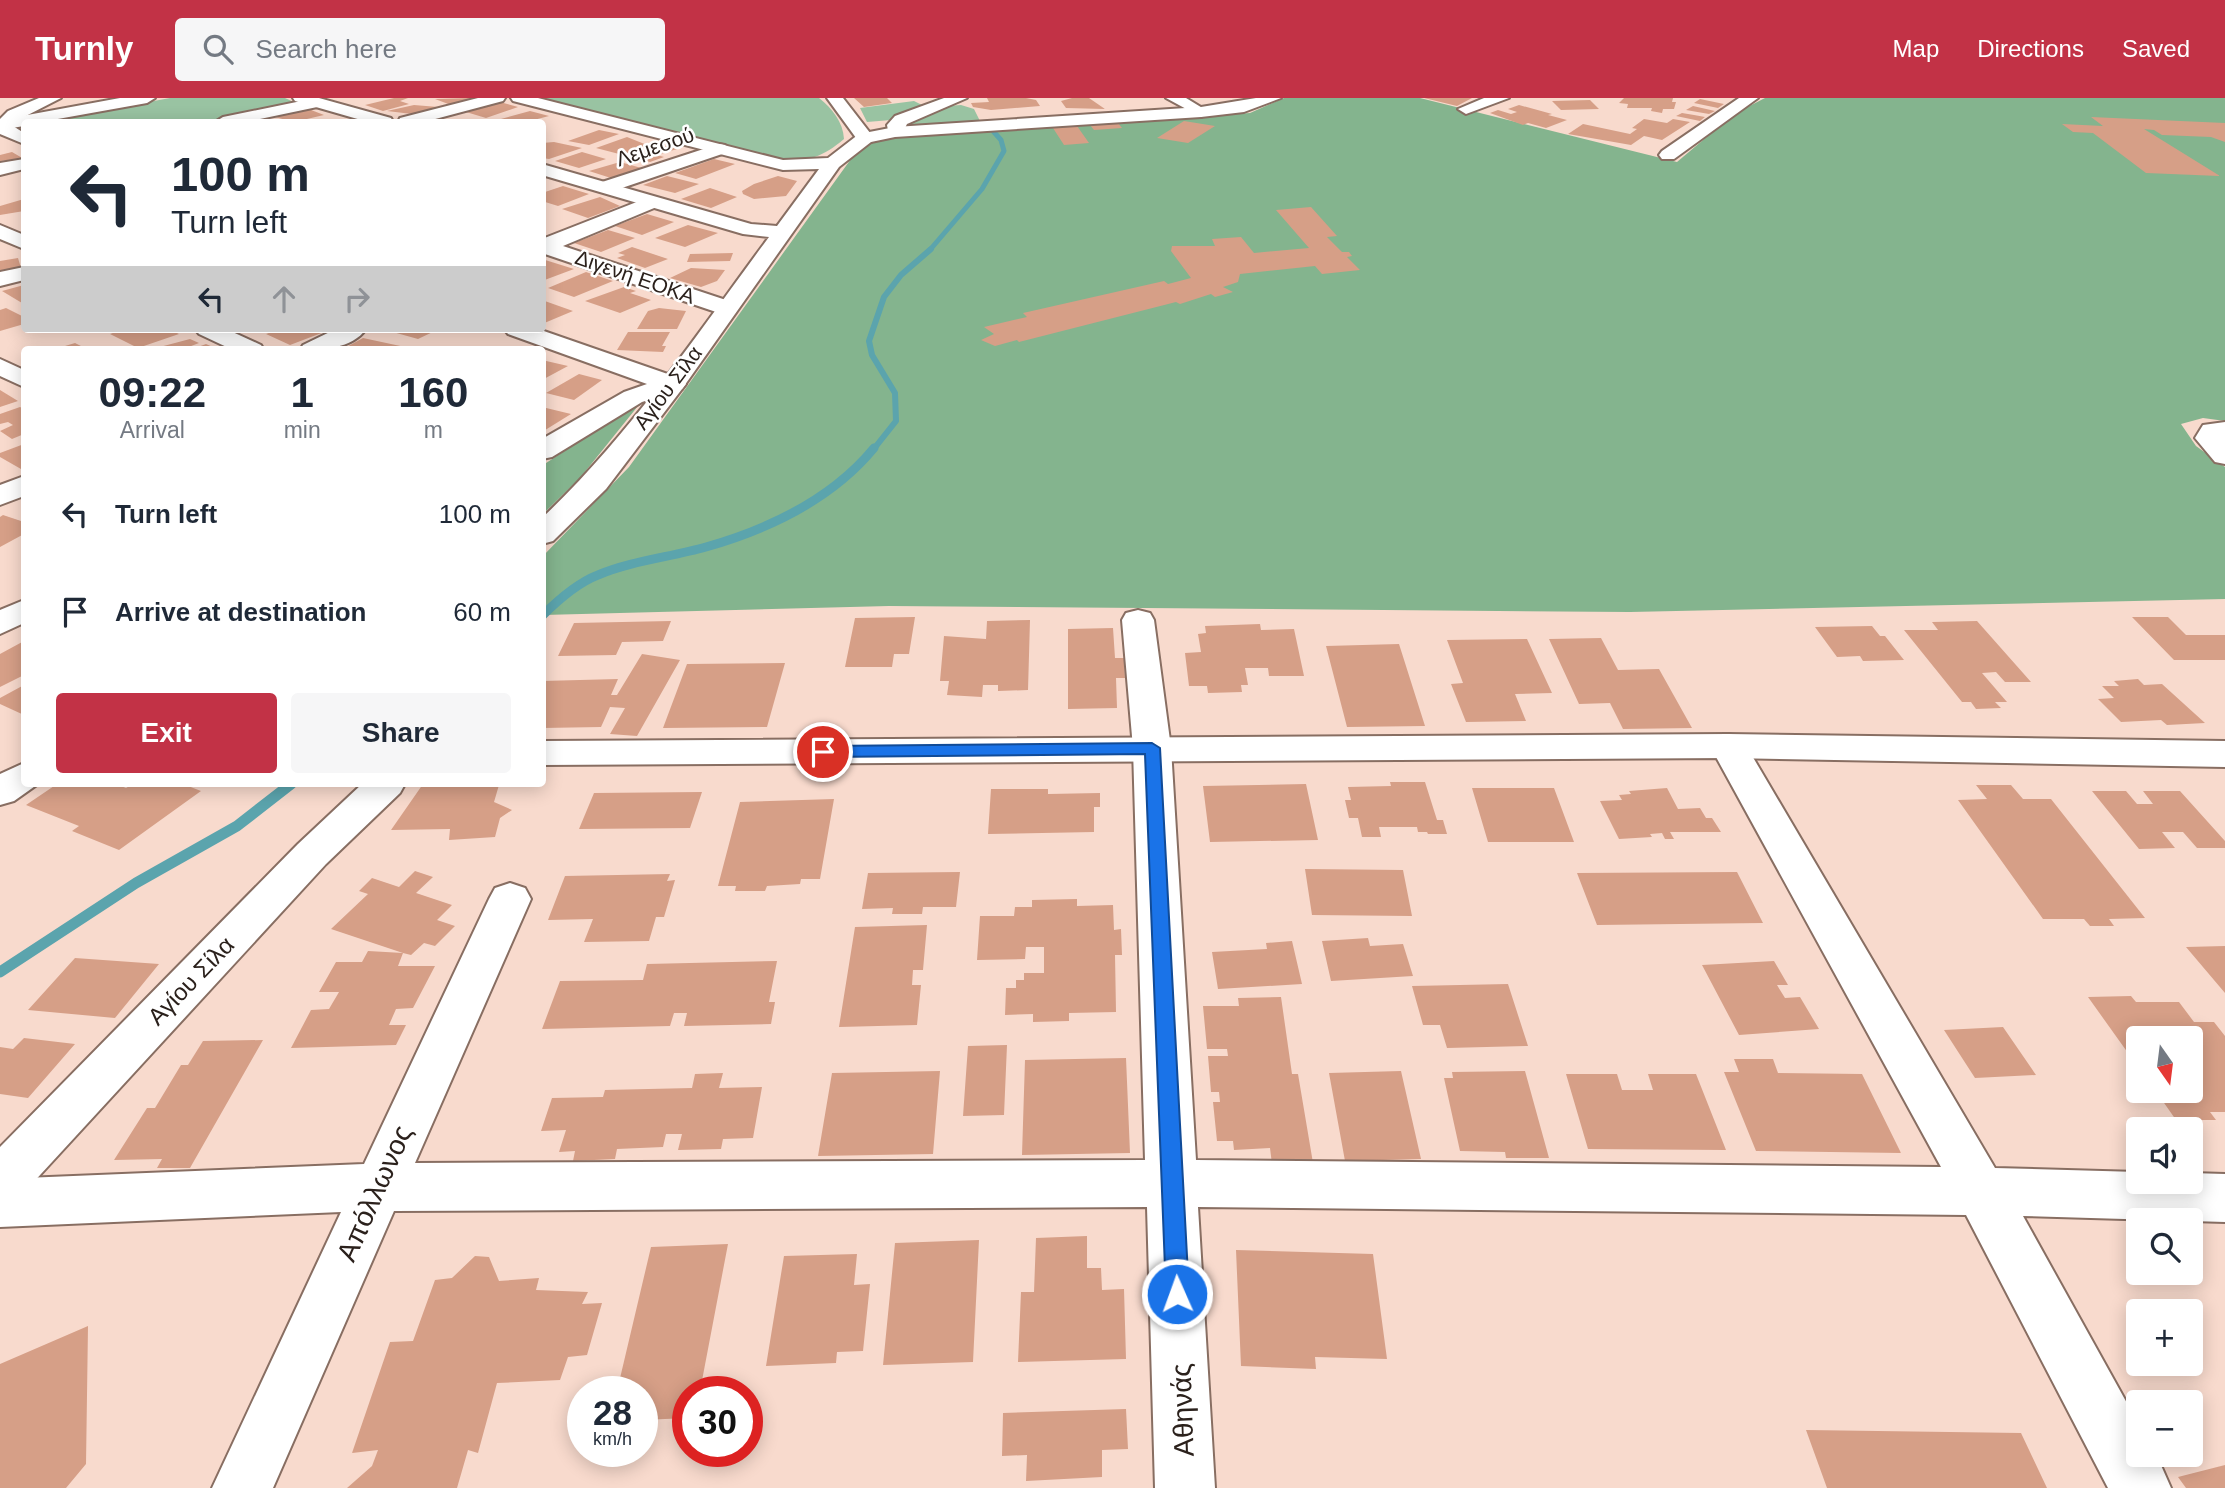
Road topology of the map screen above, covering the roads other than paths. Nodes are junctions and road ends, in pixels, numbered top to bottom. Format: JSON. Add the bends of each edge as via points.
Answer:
{"nodes":[{"id":1,"x":53,"y":98,"type":"edge"},
{"id":2,"x":147,"y":98,"type":"edge"},
{"id":3,"x":497,"y":98,"type":"edge"},
{"id":4,"x":519,"y":98,"type":"edge"},
{"id":5,"x":835,"y":98,"type":"edge"},
{"id":6,"x":916,"y":98,"type":"edge"},
{"id":7,"x":959,"y":98,"type":"edge"},
{"id":8,"x":1273,"y":98,"type":"edge"},
{"id":9,"x":1501,"y":98,"type":"edge"},
{"id":10,"x":1743,"y":99,"type":"edge"},
{"id":11,"x":309,"y":100,"type":"edge"},
{"id":12,"x":1178,"y":100,"type":"edge"},
{"id":13,"x":935,"y":106,"type":"junction"},
{"id":14,"x":1244,"y":107,"type":"junction"},
{"id":15,"x":1466,"y":109,"type":"dead end"},
{"id":16,"x":1201,"y":112,"type":"junction"},
{"id":17,"x":34,"y":119,"type":"edge"},
{"id":18,"x":235,"y":119,"type":"edge"},
{"id":19,"x":375,"y":119,"type":"edge"},
{"id":20,"x":417,"y":119,"type":"edge"},
{"id":21,"x":21,"y":121,"type":"edge"},
{"id":22,"x":2,"y":125,"type":"edge"},
{"id":23,"x":895,"y":132,"type":"junction"},
{"id":24,"x":21,"y":137,"type":"edge"},
{"id":25,"x":865,"y":138,"type":"junction"},
{"id":26,"x":719,"y":149,"type":"junction"},
{"id":27,"x":1668,"y":155,"type":"dead end"},
{"id":28,"x":835,"y":163,"type":"junction"},
{"id":29,"x":21,"y":165,"type":"edge"},
{"id":30,"x":0,"y":169,"type":"edge"},
{"id":31,"x":546,"y":170,"type":"edge"},
{"id":32,"x":606,"y":187,"type":"junction"},
{"id":33,"x":652,"y":202,"type":"junction"},
{"id":34,"x":0,"y":231,"type":"edge"},
{"id":35,"x":783,"y":232,"type":"junction"},
{"id":36,"x":21,"y":242,"type":"edge"},
{"id":37,"x":546,"y":246,"type":"edge"},
{"id":38,"x":546,"y":248,"type":"edge"},
{"id":39,"x":21,"y":275,"type":"edge"},
{"id":40,"x":0,"y":279,"type":"edge"},
{"id":41,"x":727,"y":308,"type":"junction"},
{"id":42,"x":216,"y":333,"type":"edge"},
{"id":43,"x":346,"y":333,"type":"edge"},
{"id":44,"x":526,"y":333,"type":"edge"},
{"id":45,"x":243,"y":346,"type":"edge"},
{"id":46,"x":320,"y":346,"type":"edge"},
{"id":47,"x":513,"y":346,"type":"edge"},
{"id":48,"x":0,"y":366,"type":"edge"},
{"id":49,"x":21,"y":378,"type":"edge"},
{"id":50,"x":673,"y":384,"type":"junction"},
{"id":51,"x":2218,"y":430,"type":"edge"},
{"id":52,"x":546,"y":449,"type":"edge"},
{"id":53,"x":2225,"y":456,"type":"edge"},
{"id":54,"x":21,"y":486,"type":"edge"},
{"id":55,"x":0,"y":496,"type":"edge"},
{"id":56,"x":546,"y":531,"type":"edge"},
{"id":57,"x":21,"y":612,"type":"edge"},
{"id":58,"x":1138,"y":620,"type":"dead end"},
{"id":59,"x":0,"y":624,"type":"edge"},
{"id":60,"x":1728,"y":746,"type":"junction"},
{"id":61,"x":1152,"y":748,"type":"junction"},
{"id":62,"x":546,"y":753,"type":"edge"},
{"id":63,"x":2225,"y":754,"type":"edge"},
{"id":64,"x":21,"y":778,"type":"edge"},
{"id":65,"x":383,"y":787,"type":"edge"},
{"id":66,"x":0,"y":792,"type":"edge"},
{"id":67,"x":510,"y":899,"type":"dead end"},
{"id":68,"x":0,"y":1182,"type":"edge"},
{"id":69,"x":1172,"y":1183,"type":"junction"},
{"id":70,"x":376,"y":1187,"type":"junction"},
{"id":71,"x":1983,"y":1191,"type":"junction"},
{"id":72,"x":2225,"y":1198,"type":"edge"},
{"id":73,"x":0,"y":1203,"type":"edge"},
{"id":74,"x":242,"y":1488,"type":"edge"},
{"id":75,"x":1185,"y":1488,"type":"edge"},
{"id":76,"x":2141,"y":1488,"type":"edge"}],
"edges":[{"from":1,"to":22,"type":"street"},
{"from":2,"to":17,"type":"street"},
{"from":3,"to":20,"type":"street"},
{"from":4,"to":26,"type":"street"},
{"from":5,"to":25,"type":"street"},
{"from":6,"to":13,"type":"street"},
{"from":7,"to":13,"type":"street"},
{"from":8,"to":14,"type":"street"},
{"from":9,"to":15,"type":"street"},
{"from":10,"to":27,"type":"street"},
{"from":11,"to":18,"type":"street"},
{"from":11,"to":19,"type":"street"},
{"from":12,"to":14,"type":"street"},
{"from":12,"to":16,"type":"street"},
{"from":13,"to":23,"type":"street","via":[[901,120]]},
{"from":14,"to":16,"type":"street"},
{"from":16,"to":23,"type":"street"},
{"from":21,"to":22,"type":"street"},
{"from":22,"to":24,"type":"street"},
{"from":23,"to":25,"type":"street"},
{"from":25,"to":28,"type":"street","name":"Αγίου Σίλα","via":[[842,152]]},
{"from":26,"to":28,"type":"street","via":[[783,165]]},
{"from":26,"to":32,"type":"street","name":"Λεμεσού"},
{"from":28,"to":35,"type":"street","name":"Αγίου Σίλα"},
{"from":29,"to":30,"type":"street"},
{"from":31,"to":32,"type":"street"},
{"from":32,"to":33,"type":"street"},
{"from":33,"to":35,"type":"street","via":[[750,230]]},
{"from":33,"to":37,"type":"street"},
{"from":34,"to":36,"type":"street"},
{"from":35,"to":41,"type":"street","name":"Αγίου Σίλα"},
{"from":38,"to":41,"type":"street","name":"Διγενή ΕΟΚΑ"},
{"from":39,"to":40,"type":"street"},
{"from":41,"to":50,"type":"street","name":"Αγίου Σίλα"},
{"from":42,"to":45,"type":"street"},
{"from":43,"to":46,"type":"street"},
{"from":44,"to":47,"type":"street"},
{"from":44,"to":50,"type":"street"},
{"from":48,"to":49,"type":"street"},
{"from":50,"to":52,"type":"street","via":[[633,397]]},
{"from":50,"to":56,"type":"street","name":"Αγίου Σίλα","via":[[596,483]]},
{"from":51,"to":53,"type":"street","via":[[2209,438]]},
{"from":54,"to":55,"type":"street"},
{"from":57,"to":59,"type":"street"},
{"from":58,"to":61,"type":"street","name":"Αθηνάς"},
{"from":60,"to":61,"type":"street"},
{"from":60,"to":63,"type":"street"},
{"from":60,"to":71,"type":"street"},
{"from":61,"to":62,"type":"street"},
{"from":61,"to":69,"type":"street","name":"Αθηνάς"},
{"from":64,"to":66,"type":"street"},
{"from":65,"to":68,"type":"street","name":"Αγίου Σίλα","via":[[312,854]]},
{"from":67,"to":70,"type":"street","name":"Απόλλωνος"},
{"from":69,"to":70,"type":"street"},
{"from":69,"to":71,"type":"street"},
{"from":69,"to":75,"type":"street","name":"Αθηνάς"},
{"from":70,"to":73,"type":"street"},
{"from":70,"to":74,"type":"street","name":"Απόλλωνος"},
{"from":71,"to":72,"type":"street"},
{"from":71,"to":76,"type":"street"}]}
